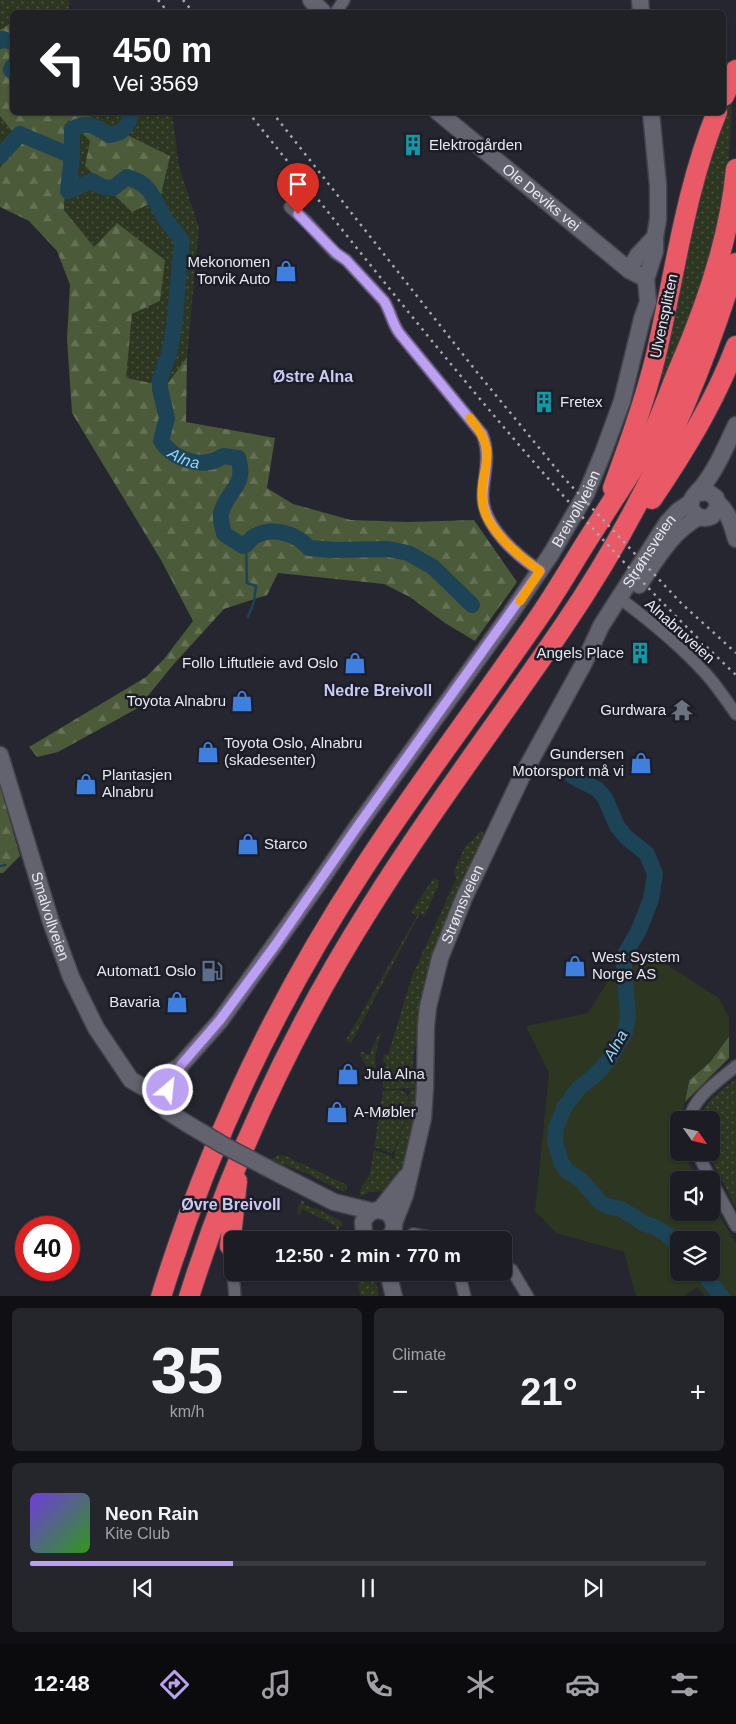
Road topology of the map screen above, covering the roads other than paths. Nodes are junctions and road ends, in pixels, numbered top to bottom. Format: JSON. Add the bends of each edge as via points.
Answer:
{"nodes":[{"id":1,"x":311,"y":0,"type":"edge"},
{"id":2,"x":321,"y":10,"type":"edge"},
{"id":3,"x":736,"y":70,"type":"edge"},
{"id":4,"x":726,"y":92,"type":"edge"},
{"id":5,"x":442,"y":115,"type":"edge"},
{"id":6,"x":651,"y":115,"type":"edge"},
{"id":7,"x":715,"y":117,"type":"edge"},
{"id":8,"x":736,"y":169,"type":"edge"},
{"id":9,"x":290,"y":207,"type":"dead end"},
{"id":10,"x":655,"y":237,"type":"junction"},
{"id":11,"x":736,"y":263,"type":"edge"},
{"id":12,"x":629,"y":270,"type":"junction"},
{"id":13,"x":646,"y":278,"type":"junction"},
{"id":14,"x":642,"y":319,"type":"junction"},
{"id":15,"x":736,"y":346,"type":"edge"},
{"id":16,"x":736,"y":425,"type":"edge"},
{"id":17,"x":736,"y":447,"type":"edge"},
{"id":18,"x":694,"y":498,"type":"junction"},
{"id":19,"x":716,"y":500,"type":"junction"},
{"id":20,"x":602,"y":518,"type":"junction"},
{"id":21,"x":704,"y":518,"type":"junction"},
{"id":22,"x":736,"y":539,"type":"edge"},
{"id":23,"x":540,"y":571,"type":"junction"},
{"id":24,"x":585,"y":596,"type":"junction"},
{"id":25,"x":622,"y":600,"type":"junction"},
{"id":26,"x":736,"y":714,"type":"edge"},
{"id":27,"x":0,"y":755,"type":"edge"},
{"id":28,"x":736,"y":1066,"type":"edge"},
{"id":29,"x":160,"y":1087,"type":"junction"},
{"id":30,"x":692,"y":1111,"type":"edge"},
{"id":31,"x":240,"y":1155,"type":"junction"},
{"id":32,"x":410,"y":1171,"type":"junction"},
{"id":33,"x":720,"y":1197,"type":"edge"},
{"id":34,"x":334,"y":1202,"type":"junction"},
{"id":35,"x":376,"y":1211,"type":"junction"},
{"id":36,"x":362,"y":1225,"type":"junction"},
{"id":37,"x":736,"y":1226,"type":"edge"},
{"id":38,"x":232,"y":1231,"type":"edge"},
{"id":39,"x":363,"y":1231,"type":"edge"},
{"id":40,"x":391,"y":1231,"type":"edge"},
{"id":41,"x":392,"y":1231,"type":"edge"},
{"id":42,"x":512,"y":1270,"type":"edge"},
{"id":43,"x":233,"y":1281,"type":"edge"},
{"id":44,"x":461,"y":1281,"type":"edge"},
{"id":45,"x":161,"y":1296,"type":"edge"},
{"id":46,"x":189,"y":1296,"type":"edge"},
{"id":47,"x":235,"y":1296,"type":"edge"},
{"id":48,"x":464,"y":1296,"type":"edge"},
{"id":49,"x":528,"y":1296,"type":"edge"}],
"edges":[{"from":1,"to":2,"type":"street"},
{"from":3,"to":4,"type":"highway"},
{"from":5,"to":12,"type":"street","name":"Ole Deviks vei"},
{"from":6,"to":10,"type":"street","via":[[659,201]]},
{"from":7,"to":20,"type":"highway","name":"Ulvensplitten","via":[[688,205],[646,392]]},
{"from":8,"to":20,"type":"highway","via":[[722,246],[693,335],[649,441],[630,477]]},
{"from":9,"to":23,"type":"street","via":[[384,301],[395,328],[482,434],[487,451],[482,498],[486,517],[519,556]]},
{"from":10,"to":12,"type":"street"},
{"from":10,"to":13,"type":"street","via":[[655,251]]},
{"from":11,"to":24,"type":"highway","via":[[710,341],[671,435],[629,519]]},
{"from":12,"to":13,"type":"street","name":"Ole Deviks vei"},
{"from":12,"to":14,"type":"street","name":"Breivollveien","via":[[639,290]]},
{"from":13,"to":14,"type":"street","name":"Breivollveien","via":[[649,292]]},
{"from":14,"to":23,"type":"street","name":"Breivollveien","via":[[622,401],[603,453],[586,494]]},
{"from":15,"to":24,"type":"highway","via":[[689,442]]},
{"from":16,"to":18,"type":"street","name":"Strømsveien","via":[[713,471]]},
{"from":17,"to":19,"type":"street","via":[[719,482]]},
{"from":18,"to":19,"type":"street","via":[[705,491]]},
{"from":18,"to":21,"type":"street","via":[[692,511]]},
{"from":18,"to":25,"type":"street","name":"Strømsveien","via":[[667,522]]},
{"from":19,"to":21,"type":"street","via":[[717,511]]},
{"from":19,"to":22,"type":"street","via":[[733,526]]},
{"from":20,"to":45,"type":"highway","via":[[542,611],[377,848],[311,952],[275,1018],[225,1124],[195,1197]]},
{"from":21,"to":22,"type":"street"},
{"from":21,"to":25,"type":"street","name":"Strømsveien","via":[[686,524],[674,534]]},
{"from":23,"to":29,"type":"street","name":"Breivollveien","via":[[276,944],[220,1020]]},
{"from":24,"to":31,"type":"highway","via":[[361,921],[308,1013]]},
{"from":25,"to":26,"type":"street","name":"Alnabruveien","via":[[690,658]]},
{"from":25,"to":32,"type":"street","name":"Strømsveien","via":[[601,626],[500,819],[440,958],[428,1007],[424,1104]]},
{"from":27,"to":29,"type":"street","name":"Smalvollveien","via":[[51,922],[90,1018],[123,1066]]},
{"from":28,"to":30,"type":"street","via":[[701,1097]]},
{"from":29,"to":34,"type":"street","name":"Smalvollveien","bridge":true,"via":[[167,1111],[223,1145]]},
{"from":31,"to":38,"type":"highway"},
{"from":31,"to":46,"type":"highway"},
{"from":32,"to":35,"type":"street","name":"Strømsveien","via":[[392,1198]]},
{"from":32,"to":41,"type":"street","name":"Strømsveien"},
{"from":33,"to":37,"type":"street"},
{"from":34,"to":35,"type":"street","name":"Smalvollveien"},
{"from":34,"to":36,"type":"street","name":"Smalvollveien"},
{"from":35,"to":36,"type":"street","name":"Strømsveien","via":[[364,1219]]},
{"from":35,"to":40,"type":"street","via":[[388,1213]]},
{"from":36,"to":39,"type":"street"},
{"from":42,"to":49,"type":"street"},
{"from":43,"to":47,"type":"street"},
{"from":44,"to":48,"type":"street"}]}
